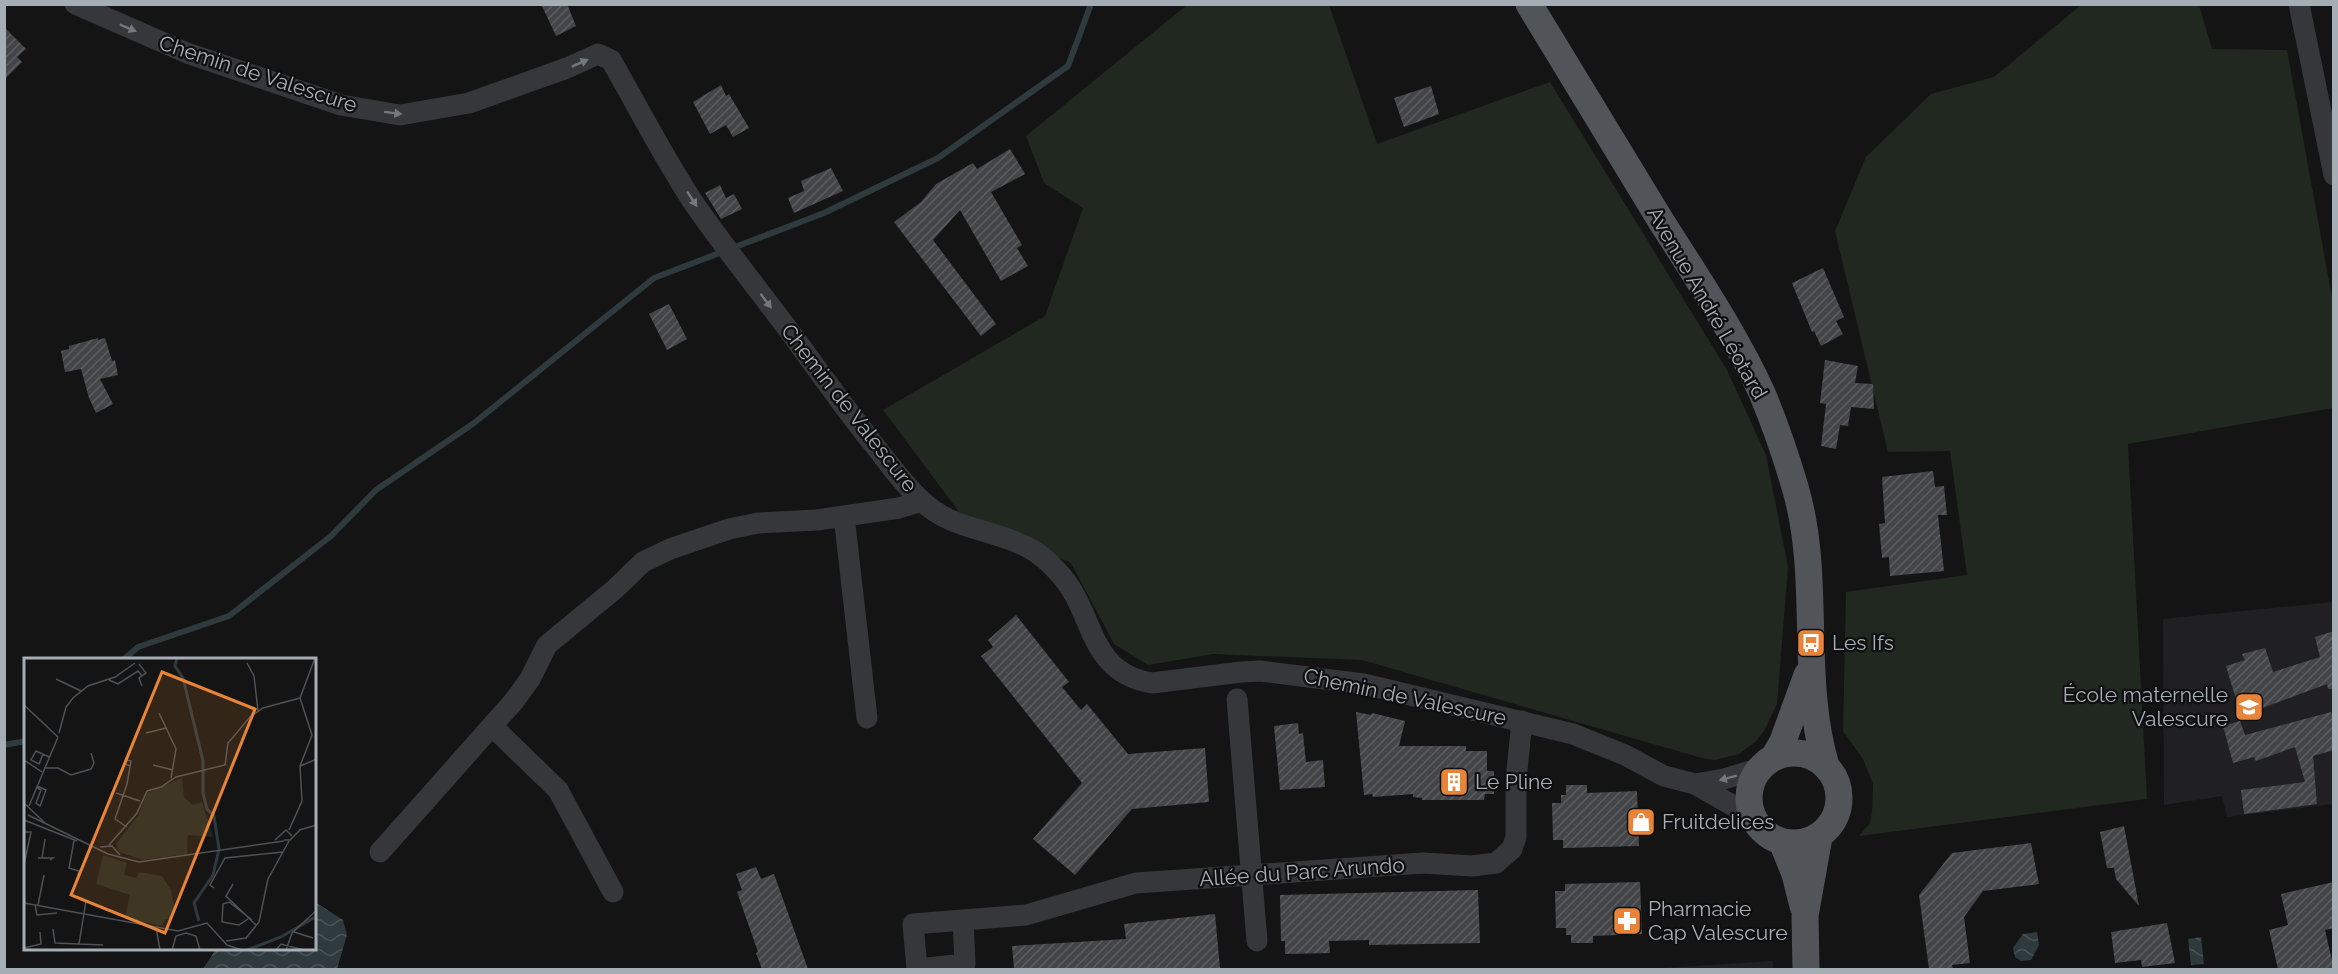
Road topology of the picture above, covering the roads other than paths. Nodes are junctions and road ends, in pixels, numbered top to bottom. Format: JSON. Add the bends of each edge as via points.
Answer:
{"nodes":[{"id":1,"x":75,"y":4,"type":"edge"},
{"id":2,"x":1529,"y":4,"type":"edge"},
{"id":3,"x":2299,"y":4,"type":"edge"},
{"id":4,"x":2326,"y":97,"type":"edge"},
{"id":5,"x":2334,"y":176,"type":"edge"},
{"id":6,"x":922,"y":501,"type":"junction"},
{"id":7,"x":844,"y":516,"type":"junction"},
{"id":8,"x":1811,"y":665,"type":"junction"},
{"id":9,"x":1237,"y":699,"type":"dead end"},
{"id":10,"x":867,"y":718,"type":"dead end"},
{"id":11,"x":1522,"y":721,"type":"junction"},
{"id":12,"x":492,"y":726,"type":"junction"},
{"id":13,"x":1767,"y":763,"type":"junction"},
{"id":14,"x":1826,"y":766,"type":"junction"},
{"id":15,"x":1695,"y":784,"type":"junction"},
{"id":16,"x":1753,"y":817,"type":"junction"},
{"id":17,"x":1819,"y":837,"type":"junction"},
{"id":18,"x":1782,"y":842,"type":"junction"},
{"id":19,"x":380,"y":852,"type":"dead end"},
{"id":20,"x":1252,"y":876,"type":"junction"},
{"id":21,"x":613,"y":892,"type":"dead end"},
{"id":22,"x":1805,"y":916,"type":"junction"},
{"id":23,"x":963,"y":920,"type":"dead end"},
{"id":24,"x":1257,"y":941,"type":"dead end"},
{"id":25,"x":1806,"y":969,"type":"edge"}],
"edges":[{"from":1,"to":6,"type":"street","name":"Chemin de Valescure","one_way":true,"via":[[187,54],[341,105],[400,115],[469,103],[598,54],[611,60],[693,201],[829,387]]},
{"from":2,"to":8,"type":"main road","name":"Avenue André Léotard","via":[[1720,317],[1761,392],[1796,489],[1804,530],[1809,568]]},
{"from":3,"to":4,"type":"street"},
{"from":4,"to":5,"type":"street"},
{"from":6,"to":7,"type":"street"},
{"from":6,"to":11,"type":"street","name":"Chemin de Valescure","via":[[957,523],[1014,541],[1041,556],[1072,589],[1104,656],[1139,680],[1164,682],[1241,672],[1283,673],[1364,684]]},
{"from":7,"to":10,"type":"street"},
{"from":7,"to":12,"type":"street","via":[[729,529],[643,562],[547,645],[530,679]]},
{"from":8,"to":13,"type":"main road","name":"Avenue André Léotard","via":[[1783,741]]},
{"from":8,"to":14,"type":"main road","name":"Avenue André Léotard","via":[[1815,719]]},
{"from":9,"to":20,"type":"street"},
{"from":11,"to":15,"type":"street","name":"Chemin de Valescure","via":[[1573,734],[1625,754],[1664,776]]},
{"from":11,"to":20,"type":"street","name":"Allée du Parc Arundo","via":[[1516,837],[1512,849],[1496,863],[1423,863]]},
{"from":12,"to":19,"type":"street"},
{"from":12,"to":21,"type":"street","via":[[558,790]]},
{"from":13,"to":14,"type":"main road","via":[[1796,753]]},
{"from":13,"to":15,"type":"street","name":"Chemin de Valescure","one_way":true,"via":[[1724,779]]},
{"from":13,"to":16,"type":"main road","via":[[1753,779],[1749,792]]},
{"from":14,"to":17,"type":"main road","via":[[1838,786],[1839,808],[1835,820]]},
{"from":15,"to":16,"type":"street","name":"Chemin de Valescure"},
{"from":16,"to":18,"type":"main road","via":[[1770,837]]},
{"from":17,"to":18,"type":"main road","via":[[1795,844]]},
{"from":17,"to":22,"type":"main road"},
{"from":18,"to":22,"type":"main road"},
{"from":20,"to":23,"type":"street","name":"Allée du Parc Arundo","via":[[1136,883],[1026,915]]},
{"from":20,"to":24,"type":"street"},
{"from":22,"to":25,"type":"main road"}]}
